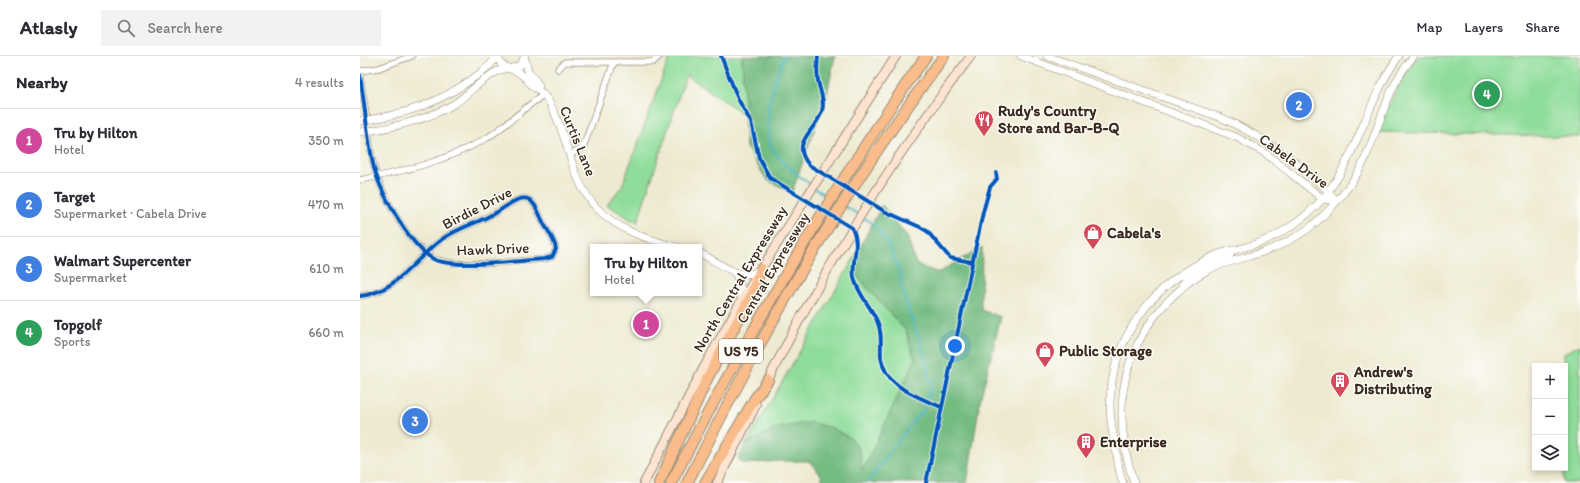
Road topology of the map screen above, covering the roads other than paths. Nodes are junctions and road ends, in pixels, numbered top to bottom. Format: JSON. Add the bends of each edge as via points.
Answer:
{"nodes":[{"id":1,"x":412,"y":56,"type":"edge"},
{"id":2,"x":498,"y":56,"type":"edge"},
{"id":3,"x":660,"y":56,"type":"edge"},
{"id":4,"x":896,"y":56,"type":"edge"},
{"id":5,"x":926,"y":56,"type":"edge"},
{"id":6,"x":944,"y":56,"type":"edge"},
{"id":7,"x":971,"y":56,"type":"edge"},
{"id":8,"x":1021,"y":56,"type":"edge"},
{"id":9,"x":1047,"y":56,"type":"edge"},
{"id":10,"x":1399,"y":56,"type":"edge"},
{"id":11,"x":1414,"y":56,"type":"edge"},
{"id":12,"x":525,"y":57,"type":"edge"},
{"id":13,"x":614,"y":62,"type":"junction"},
{"id":14,"x":508,"y":68,"type":"junction"},
{"id":15,"x":558,"y":69,"type":"dead end"},
{"id":16,"x":360,"y":71,"type":"edge"},
{"id":17,"x":360,"y":75,"type":"edge"},
{"id":18,"x":540,"y":92,"type":"junction"},
{"id":19,"x":363,"y":121,"type":"edge"},
{"id":20,"x":368,"y":131,"type":"junction"},
{"id":21,"x":360,"y":132,"type":"edge"},
{"id":22,"x":569,"y":155,"type":"junction"},
{"id":23,"x":377,"y":176,"type":"junction"},
{"id":24,"x":360,"y":180,"type":"edge"},
{"id":25,"x":1329,"y":190,"type":"junction"},
{"id":26,"x":1323,"y":199,"type":"junction"},
{"id":27,"x":1336,"y":201,"type":"junction"},
{"id":28,"x":666,"y":244,"type":"edge"},
{"id":29,"x":1232,"y":250,"type":"junction"},
{"id":30,"x":555,"y":252,"type":"joint"},
{"id":31,"x":426,"y":253,"type":"junction"},
{"id":32,"x":702,"y":255,"type":"edge"},
{"id":33,"x":761,"y":269,"type":"junction"},
{"id":34,"x":733,"y":271,"type":"junction"},
{"id":35,"x":1182,"y":287,"type":"junction"},
{"id":36,"x":360,"y":296,"type":"edge"},
{"id":37,"x":741,"y":301,"type":"junction"},
{"id":38,"x":1128,"y":333,"type":"junction"},
{"id":39,"x":1139,"y":338,"type":"junction"},
{"id":40,"x":768,"y":380,"type":"junction"},
{"id":41,"x":1133,"y":480,"type":"edge"},
{"id":42,"x":1122,"y":481,"type":"edge"},
{"id":43,"x":644,"y":483,"type":"edge"},
{"id":44,"x":659,"y":483,"type":"edge"},
{"id":45,"x":671,"y":483,"type":"edge"},
{"id":46,"x":687,"y":483,"type":"edge"},
{"id":47,"x":704,"y":483,"type":"edge"},
{"id":48,"x":717,"y":483,"type":"edge"}],
"edges":[{"from":1,"to":16,"type":"street","via":[[384,67]]},
{"from":2,"to":14,"type":"street","via":[[501,64]]},
{"from":2,"to":19,"type":"street","via":[[490,65],[437,100],[400,115]]},
{"from":3,"to":13,"type":"street","via":[[656,61]]},
{"from":4,"to":33,"type":"main road","name":"North Central Expressway"},
{"from":5,"to":45,"type":"highway","name":"Central Expressway","number":"US 75","via":[[817,223],[741,351]]},
{"from":6,"to":46,"type":"highway","name":"Central Expressway","number":"US 75","via":[[859,178],[827,229]]},
{"from":7,"to":40,"type":"main road","via":[[913,134],[844,241],[811,297]]},
{"from":8,"to":26,"type":"street","name":"Cabela Drive","via":[[1236,137],[1265,153]]},
{"from":9,"to":25,"type":"street","name":"Cabela Drive","via":[[1222,118],[1250,131],[1285,154]]},
{"from":10,"to":25,"type":"street","via":[[1374,97],[1344,167]]},
{"from":11,"to":27,"type":"street","via":[[1400,74],[1385,102],[1366,156],[1356,175]]},
{"from":12,"to":14,"type":"street","via":[[518,67]]},
{"from":12,"to":18,"type":"street","name":"Curtis Lane","via":[[528,70],[539,85]]},
{"from":13,"to":15,"type":"street","via":[[565,62]]},
{"from":13,"to":22,"type":"street","via":[[584,145]]},
{"from":14,"to":18,"type":"street","name":"Curtis Lane","via":[[523,74]]},
{"from":14,"to":20,"type":"street","via":[[495,72],[460,100],[439,112],[398,126]]},
{"from":17,"to":19,"type":"street"},
{"from":18,"to":22,"type":"street","name":"Curtis Lane","via":[[554,112]]},
{"from":18,"to":23,"type":"street","via":[[488,137],[471,146],[429,164]]},
{"from":19,"to":20,"type":"street"},
{"from":20,"to":21,"type":"street"},
{"from":20,"to":23,"type":"street","name":"Hawk Drive"},
{"from":22,"to":28,"type":"street","name":"Curtis Lane","via":[[576,176],[602,213],[638,236]]},
{"from":23,"to":24,"type":"street"},
{"from":23,"to":31,"type":"street","name":"Hawk Drive","via":[[408,235]]},
{"from":25,"to":26,"type":"street"},
{"from":25,"to":27,"type":"street","name":"Cabela Drive"},
{"from":26,"to":27,"type":"street","name":"Cabela Drive"},
{"from":26,"to":29,"type":"street","via":[[1285,231],[1272,238]]},
{"from":27,"to":35,"type":"street","via":[[1324,215],[1293,239],[1277,247],[1208,270]]},
{"from":29,"to":35,"type":"street","via":[[1227,257],[1187,277]]},
{"from":29,"to":38,"type":"street","via":[[1193,266],[1167,284],[1144,308]]},
{"from":30,"to":31,"type":"street","name":"Hawk Drive","via":[[552,257],[544,259],[455,264],[437,260]]},
{"from":30,"to":31,"type":"street","name":"Birdie Drive","via":[[554,243],[535,206],[529,200],[517,200],[493,215],[455,231]]},
{"from":31,"to":36,"type":"street","name":"Birdie Drive","via":[[392,285]]},
{"from":32,"to":34,"type":"street"},
{"from":33,"to":34,"type":"street","via":[[751,275]]},
{"from":33,"to":37,"type":"main road","name":"North Central Expressway"},
{"from":33,"to":44,"type":"highway","via":[[751,296],[708,377]]},
{"from":34,"to":37,"type":"street","via":[[741,285]]},
{"from":35,"to":39,"type":"street","via":[[1156,314]]},
{"from":37,"to":43,"type":"main road","name":"North Central Expressway"},
{"from":38,"to":39,"type":"street"},
{"from":38,"to":42,"type":"street","via":[[1114,368],[1110,405]]},
{"from":39,"to":41,"type":"street","via":[[1126,371],[1121,404],[1124,438]]},
{"from":40,"to":47,"type":"highway"},
{"from":40,"to":48,"type":"main road"},
{"from":41,"to":42,"type":"street"}]}
